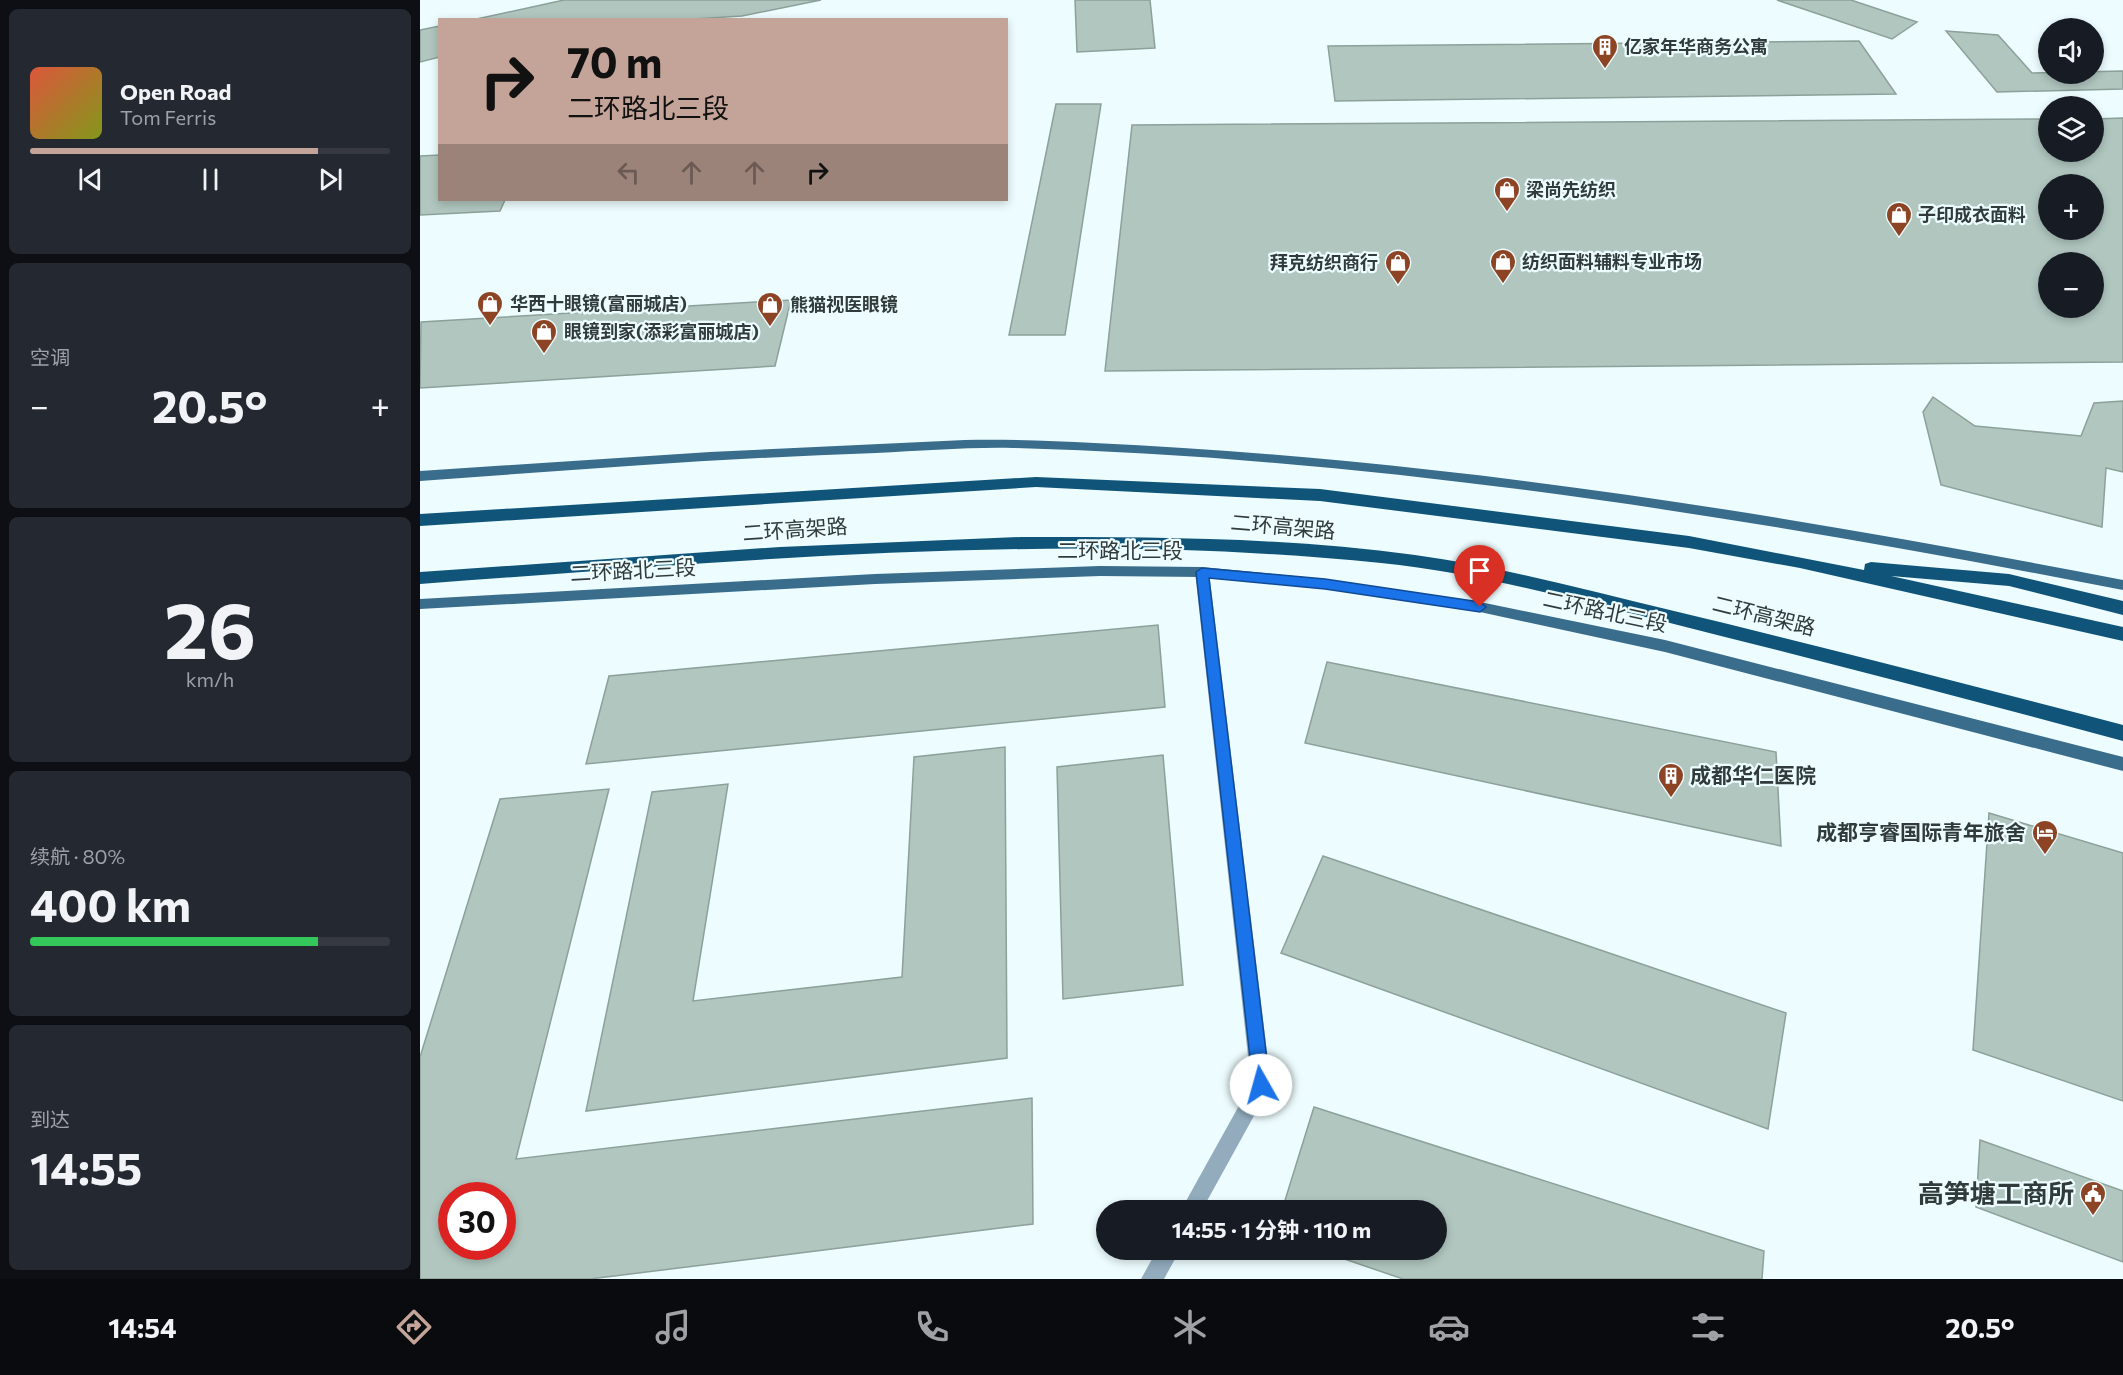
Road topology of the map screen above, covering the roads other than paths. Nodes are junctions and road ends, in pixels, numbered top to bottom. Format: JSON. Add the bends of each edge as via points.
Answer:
{"nodes":[{"id":1,"x":420,"y":477,"type":"edge"},
{"id":2,"x":420,"y":520,"type":"edge"},
{"id":3,"x":1800,"y":562,"type":"junction"},
{"id":4,"x":1202,"y":572,"type":"junction"},
{"id":5,"x":420,"y":578,"type":"edge"},
{"id":6,"x":2123,"y":585,"type":"edge"},
{"id":7,"x":420,"y":604,"type":"edge"},
{"id":8,"x":2123,"y":608,"type":"edge"},
{"id":9,"x":2123,"y":634,"type":"edge"},
{"id":10,"x":2123,"y":733,"type":"edge"},
{"id":11,"x":2123,"y":764,"type":"edge"},
{"id":12,"x":1197,"y":1200,"type":"edge"},
{"id":13,"x":1163,"y":1260,"type":"edge"},
{"id":14,"x":1152,"y":1279,"type":"edge"}],
"edges":[{"from":1,"to":6,"type":"main road","via":[[839,449],[1009,444],[1207,453],[1357,465],[1594,494],[1893,540]]},
{"from":2,"to":3,"type":"highway","name":"二环高架路","via":[[1036,482],[1320,495],[1689,542]]},
{"from":3,"to":8,"type":"highway","via":[[2009,580]]},
{"from":3,"to":9,"type":"highway","name":"二环高架路"},
{"from":4,"to":7,"type":"main road","name":"二环路北三段","via":[[1100,571],[875,579]]},
{"from":4,"to":11,"type":"main road","name":"二环路北三段","via":[[1325,584],[1503,612],[1665,646]]},
{"from":4,"to":12,"type":"street","via":[[1261,1085]]},
{"from":5,"to":10,"type":"highway","name":"二环高架路","via":[[872,548],[1070,542],[1225,544],[1385,557],[1530,582]]},
{"from":13,"to":14,"type":"street"}]}
